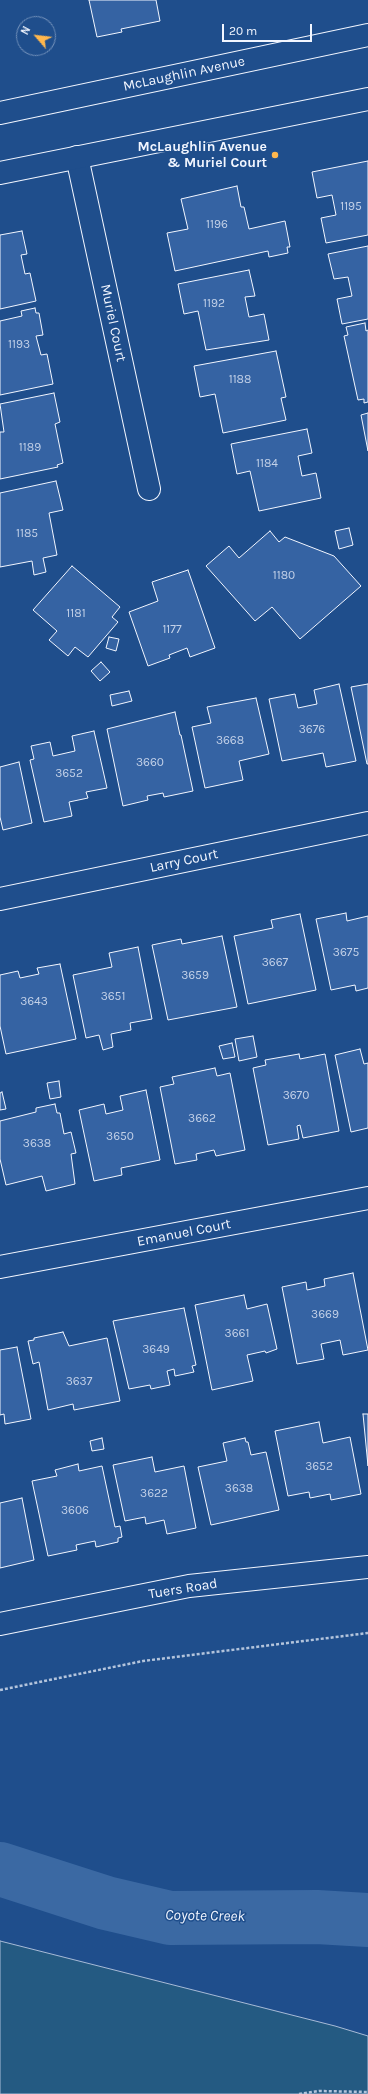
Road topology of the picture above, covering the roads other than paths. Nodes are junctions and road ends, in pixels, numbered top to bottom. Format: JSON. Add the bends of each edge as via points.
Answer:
{"nodes":[{"id":1,"x":368,"y":35,"type":"edge"},
{"id":2,"x":368,"y":99,"type":"edge"},
{"id":3,"x":0,"y":113,"type":"edge"},
{"id":4,"x":77,"y":157,"type":"junction"},
{"id":5,"x":0,"y":173,"type":"edge"},
{"id":6,"x":149,"y":489,"type":"dead end"},
{"id":7,"x":368,"y":823,"type":"edge"},
{"id":8,"x":0,"y":899,"type":"edge"},
{"id":9,"x":368,"y":1198,"type":"edge"},
{"id":10,"x":0,"y":1267,"type":"edge"},
{"id":11,"x":368,"y":1567,"type":"edge"},
{"id":12,"x":0,"y":1624,"type":"edge"}],
"edges":[{"from":1,"to":3,"type":"street","name":"McLaughlin Avenue"},
{"from":2,"to":4,"type":"street"},
{"from":4,"to":5,"type":"street"},
{"from":4,"to":6,"type":"street","name":"Muriel Court"},
{"from":7,"to":8,"type":"street","name":"Larry Court"},
{"from":9,"to":10,"type":"street","name":"Emanuel Court"},
{"from":11,"to":12,"type":"street","name":"Tuers Road","via":[[189,1586]]}]}
